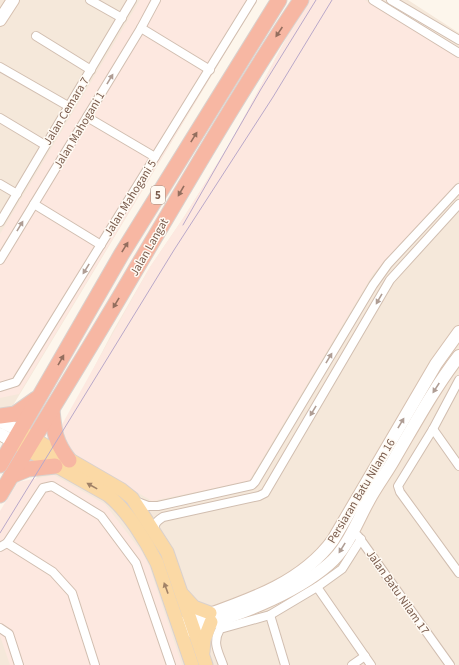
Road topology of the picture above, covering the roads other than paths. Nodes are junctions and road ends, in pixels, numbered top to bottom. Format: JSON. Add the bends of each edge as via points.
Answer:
{"nodes":[{"id":1,"x":13,"y":0,"type":"edge"},
{"id":2,"x":90,"y":0,"type":"edge"},
{"id":3,"x":132,"y":0,"type":"edge"},
{"id":4,"x":156,"y":0,"type":"edge"},
{"id":5,"x":252,"y":0,"type":"edge"},
{"id":6,"x":279,"y":0,"type":"edge"},
{"id":7,"x":286,"y":0,"type":"edge"},
{"id":8,"x":300,"y":0,"type":"edge"},
{"id":9,"x":373,"y":0,"type":"edge"},
{"id":10,"x":391,"y":0,"type":"edge"},
{"id":11,"x":122,"y":18,"type":"junction"},
{"id":12,"x":0,"y":20,"type":"edge"},
{"id":13,"x":141,"y":28,"type":"junction"},
{"id":14,"x":262,"y":28,"type":"junction"},
{"id":15,"x":36,"y":36,"type":"dead end"},
{"id":16,"x":459,"y":40,"type":"edge"},
{"id":17,"x":459,"y":53,"type":"edge"},
{"id":18,"x":0,"y":67,"type":"edge"},
{"id":19,"x":90,"y":70,"type":"junction"},
{"id":20,"x":210,"y":70,"type":"junction"},
{"id":21,"x":68,"y":106,"type":"junction"},
{"id":22,"x":87,"y":116,"type":"junction"},
{"id":23,"x":0,"y":118,"type":"edge"},
{"id":24,"x":45,"y":144,"type":"junction"},
{"id":25,"x":156,"y":157,"type":"junction"},
{"id":26,"x":0,"y":184,"type":"edge"},
{"id":27,"x":459,"y":188,"type":"edge"},
{"id":28,"x":17,"y":194,"type":"junction"},
{"id":29,"x":34,"y":204,"type":"junction"},
{"id":30,"x":459,"y":204,"type":"edge"},
{"id":31,"x":0,"y":222,"type":"edge"},
{"id":32,"x":101,"y":245,"type":"junction"},
{"id":33,"x":0,"y":260,"type":"edge"},
{"id":34,"x":388,"y":264,"type":"junction"},
{"id":35,"x":397,"y":272,"type":"junction"},
{"id":36,"x":459,"y":332,"type":"edge"},
{"id":37,"x":458,"y":359,"type":"edge"},
{"id":38,"x":459,"y":380,"type":"edge"},
{"id":39,"x":0,"y":387,"type":"edge"},
{"id":40,"x":42,"y":394,"type":"junction"},
{"id":41,"x":52,"y":410,"type":"junction"},
{"id":42,"x":0,"y":416,"type":"edge"},
{"id":43,"x":0,"y":421,"type":"edge"},
{"id":44,"x":433,"y":429,"type":"junction"},
{"id":45,"x":0,"y":434,"type":"edge"},
{"id":46,"x":17,"y":437,"type":"junction"},
{"id":47,"x":30,"y":445,"type":"junction"},
{"id":48,"x":62,"y":463,"type":"junction"},
{"id":49,"x":0,"y":465,"type":"edge"},
{"id":50,"x":459,"y":466,"type":"edge"},
{"id":51,"x":11,"y":476,"type":"junction"},
{"id":52,"x":0,"y":494,"type":"edge"},
{"id":53,"x":132,"y":498,"type":"junction"},
{"id":54,"x":341,"y":524,"type":"junction"},
{"id":55,"x":155,"y":534,"type":"junction"},
{"id":56,"x":356,"y":535,"type":"junction"},
{"id":57,"x":4,"y":545,"type":"edge"},
{"id":58,"x":459,"y":573,"type":"edge"},
{"id":59,"x":317,"y":587,"type":"junction"},
{"id":60,"x":182,"y":594,"type":"junction"},
{"id":61,"x":270,"y":615,"type":"junction"},
{"id":62,"x":210,"y":617,"type":"junction"},
{"id":63,"x":186,"y":627,"type":"junction"},
{"id":64,"x":0,"y":628,"type":"edge"},
{"id":65,"x":364,"y":656,"type":"junction"},
{"id":66,"x":204,"y":660,"type":"edge"},
{"id":67,"x":19,"y":665,"type":"edge"},
{"id":68,"x":95,"y":665,"type":"edge"},
{"id":69,"x":171,"y":665,"type":"edge"},
{"id":70,"x":192,"y":665,"type":"edge"},
{"id":71,"x":223,"y":665,"type":"edge"},
{"id":72,"x":285,"y":665,"type":"edge"},
{"id":73,"x":352,"y":665,"type":"edge"},
{"id":74,"x":371,"y":665,"type":"edge"},
{"id":75,"x":450,"y":665,"type":"edge"}],
"edges":[{"from":1,"to":12,"type":"street"},
{"from":2,"to":11,"type":"street"},
{"from":3,"to":11,"type":"street","name":"Jalan Cemara 7"},
{"from":4,"to":13,"type":"street","name":"Jalan Mahogani 1"},
{"from":5,"to":20,"type":"street","name":"Jalan Mahogani 5"},
{"from":6,"to":14,"type":"highway","name":"Jalan Langat","number":"5"},
{"from":7,"to":14,"type":"highway","number":"5"},
{"from":8,"to":41,"type":"highway","name":"Jalan Langat","number":"5","one_way":true,"via":[[192,174]]},
{"from":9,"to":17,"type":"street"},
{"from":10,"to":16,"type":"street"},
{"from":11,"to":19,"type":"street","name":"Jalan Cemara 7"},
{"from":13,"to":20,"type":"street"},
{"from":22,"to":13,"type":"street","name":"Jalan Mahogani 1","one_way":true},
{"from":40,"to":14,"type":"highway","name":"Jalan Langat","number":"5","one_way":true,"via":[[121,255]]},
{"from":15,"to":19,"type":"street"},
{"from":18,"to":21,"type":"street"},
{"from":19,"to":21,"type":"street","name":"Jalan Cemara 7"},
{"from":20,"to":25,"type":"street","name":"Jalan Mahogani 5"},
{"from":21,"to":24,"type":"street","name":"Jalan Cemara 7"},
{"from":22,"to":25,"type":"street"},
{"from":22,"to":29,"type":"street","name":"Jalan Mahogani 1"},
{"from":23,"to":24,"type":"street"},
{"from":24,"to":28,"type":"street","name":"Jalan Cemara 7"},
{"from":25,"to":32,"type":"street","name":"Jalan Mahogani 5"},
{"from":26,"to":28,"type":"street"},
{"from":27,"to":34,"type":"street"},
{"from":28,"to":31,"type":"street","name":"Jalan Cemara 7"},
{"from":29,"to":32,"type":"street"},
{"from":33,"to":29,"type":"street","name":"Jalan Mahogani 1","one_way":true},
{"from":30,"to":35,"type":"street"},
{"from":32,"to":39,"type":"street","name":"Jalan Mahogani 5","one_way":true,"via":[[16,382]]},
{"from":34,"to":35,"type":"street"},
{"from":53,"to":34,"type":"street","one_way":true,"via":[[142,505],[158,506],[252,485],[373,284]]},
{"from":35,"to":55,"type":"street","one_way":true,"via":[[265,493],[163,517],[156,521]]},
{"from":54,"to":36,"type":"street","name":"Persiaran Batu Nilam 16","one_way":true,"via":[[436,364]]},
{"from":37,"to":56,"type":"street","name":"Persiaran Batu Nilam 16","one_way":true,"via":[[429,399],[396,458],[369,499]]},
{"from":38,"to":44,"type":"street"},
{"from":40,"to":42,"type":"highway","via":[[15,414]]},
{"from":40,"to":46,"type":"highway","name":"Jalan Langat","number":"5"},
{"from":41,"to":47,"type":"highway","name":"Jalan Langat","number":"5"},
{"from":41,"to":48,"type":"highway"},
{"from":43,"to":46,"type":"street"},
{"from":44,"to":50,"type":"street"},
{"from":44,"to":58,"type":"street","via":[[398,486]]},
{"from":45,"to":46,"type":"street"},
{"from":46,"to":47,"type":"main road"},
{"from":46,"to":49,"type":"highway","name":"Jalan Langat","number":"5"},
{"from":47,"to":48,"type":"main road"},
{"from":47,"to":51,"type":"highway","name":"Jalan Langat","number":"5"},
{"from":48,"to":51,"type":"highway","via":[[28,469]]},
{"from":48,"to":53,"type":"main road","via":[[122,490]]},
{"from":63,"to":48,"type":"main road","one_way":true,"via":[[152,552],[121,507]]},
{"from":51,"to":52,"type":"highway","name":"Jalan Langat","number":"5"},
{"from":53,"to":55,"type":"main road"},
{"from":54,"to":56,"type":"street","name":"Jalan Batu Nilam 17"},
{"from":54,"to":62,"type":"street","name":"Persiaran Batu Nilam 16","via":[[324,552],[286,582]]},
{"from":55,"to":60,"type":"main road","via":[[167,552]]},
{"from":56,"to":59,"type":"street","via":[[342,569]]},
{"from":56,"to":62,"type":"street","name":"Persiaran Batu Nilam 16","one_way":true,"via":[[329,564],[289,592]]},
{"from":56,"to":75,"type":"street","name":"Jalan Batu Nilam 17"},
{"from":57,"to":68,"type":"street","via":[[53,572],[72,593]]},
{"from":57,"to":69,"type":"street","via":[[43,488],[52,486],[101,516],[136,563]]},
{"from":59,"to":61,"type":"street"},
{"from":59,"to":65,"type":"street"},
{"from":60,"to":62,"type":"main road","via":[[194,607]]},
{"from":60,"to":63,"type":"main road"},
{"from":61,"to":71,"type":"street","via":[[220,629],[215,637]]},
{"from":61,"to":72,"type":"street"},
{"from":62,"to":63,"type":"street","name":"Persiaran Batu Nilam 16"},
{"from":62,"to":66,"type":"main road","via":[[204,640]]},
{"from":63,"to":66,"type":"main road"},
{"from":63,"to":70,"type":"main road"},
{"from":64,"to":67,"type":"street","via":[[9,634]]},
{"from":65,"to":73,"type":"street"},
{"from":65,"to":74,"type":"street"}]}
